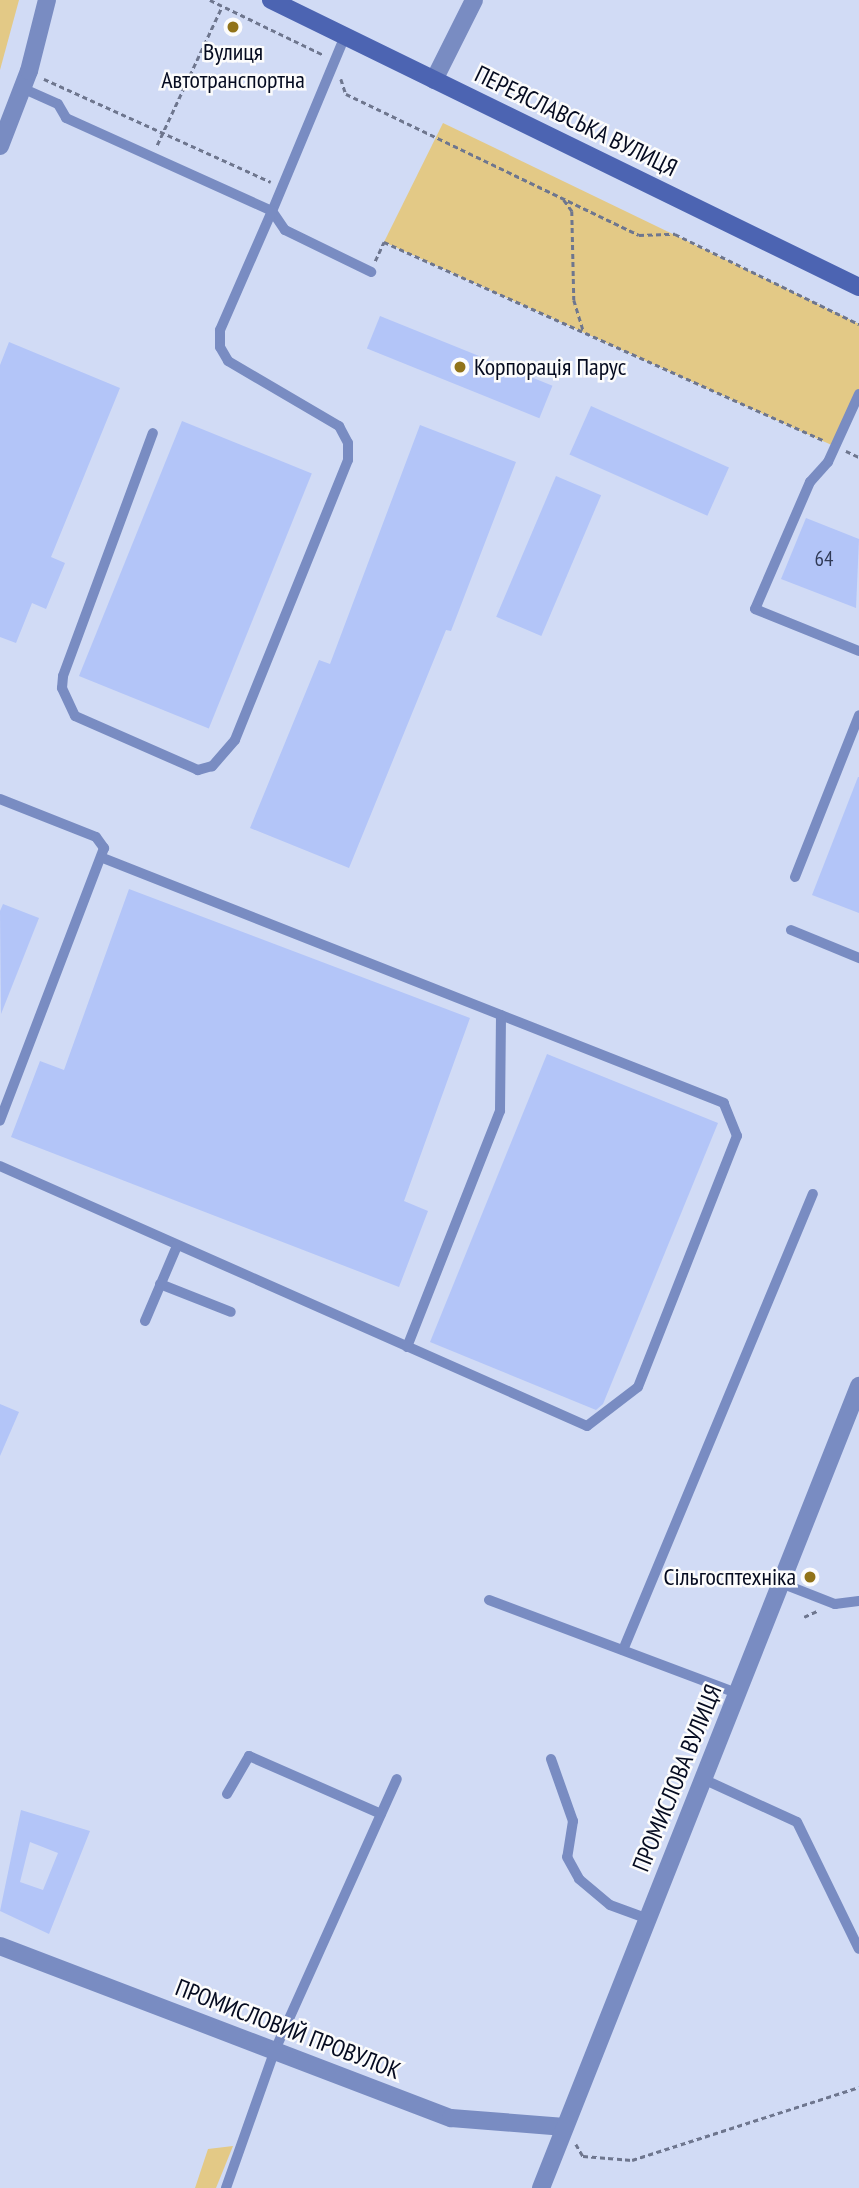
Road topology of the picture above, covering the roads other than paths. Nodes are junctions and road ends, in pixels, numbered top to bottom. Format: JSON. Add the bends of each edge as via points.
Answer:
{"nodes":[{"id":1,"x":47,"y":0,"type":"edge"},
{"id":2,"x":271,"y":0,"type":"edge"},
{"id":3,"x":474,"y":0,"type":"edge"},
{"id":4,"x":345,"y":36,"type":"junction"},
{"id":5,"x":25,"y":80,"type":"junction"},
{"id":6,"x":434,"y":80,"type":"junction"},
{"id":7,"x":0,"y":146,"type":"edge"},
{"id":8,"x":272,"y":211,"type":"junction"},
{"id":9,"x":371,"y":271,"type":"road end"},
{"id":10,"x":859,"y":287,"type":"edge"},
{"id":11,"x":859,"y":394,"type":"edge"},
{"id":12,"x":153,"y":433,"type":"dead end"},
{"id":13,"x":859,"y":651,"type":"edge"},
{"id":14,"x":859,"y":715,"type":"edge"},
{"id":15,"x":0,"y":799,"type":"edge"},
{"id":16,"x":103,"y":858,"type":"junction"},
{"id":17,"x":795,"y":877,"type":"dead end"},
{"id":18,"x":791,"y":930,"type":"dead end"},
{"id":19,"x":859,"y":958,"type":"edge"},
{"id":20,"x":501,"y":1015,"type":"junction"},
{"id":21,"x":0,"y":1121,"type":"edge"},
{"id":22,"x":0,"y":1166,"type":"edge"},
{"id":23,"x":813,"y":1194,"type":"dead end"},
{"id":24,"x":177,"y":1246,"type":"junction"},
{"id":25,"x":160,"y":1284,"type":"junction"},
{"id":26,"x":231,"y":1312,"type":"dead end"},
{"id":27,"x":145,"y":1321,"type":"dead end"},
{"id":28,"x":407,"y":1347,"type":"junction"},
{"id":29,"x":859,"y":1386,"type":"edge"},
{"id":30,"x":781,"y":1583,"type":"junction"},
{"id":31,"x":489,"y":1600,"type":"dead end"},
{"id":32,"x":859,"y":1601,"type":"edge"},
{"id":33,"x":623,"y":1650,"type":"junction"},
{"id":34,"x":737,"y":1693,"type":"junction"},
{"id":35,"x":551,"y":1759,"type":"dead end"},
{"id":36,"x":397,"y":1779,"type":"dead end"},
{"id":37,"x":703,"y":1779,"type":"junction"},
{"id":38,"x":228,"y":1794,"type":"dead end"},
{"id":39,"x":381,"y":1814,"type":"junction"},
{"id":40,"x":648,"y":1919,"type":"junction"},
{"id":41,"x":0,"y":1945,"type":"edge"},
{"id":42,"x":859,"y":1949,"type":"edge"},
{"id":43,"x":275,"y":2050,"type":"junction"},
{"id":44,"x":565,"y":2127,"type":"junction"},
{"id":45,"x":226,"y":2188,"type":"edge"},
{"id":46,"x":541,"y":2188,"type":"edge"}],
"edges":[{"from":1,"to":5,"type":"street"},
{"from":2,"to":4,"type":"main road","name":"ПЕРЕЯСЛАВСЬКА ВУЛИЦЯ"},
{"from":3,"to":6,"type":"street"},
{"from":4,"to":6,"type":"main road","name":"ПЕРЕЯСЛАВСЬКА ВУЛИЦЯ"},
{"from":4,"to":8,"type":"lane"},
{"from":5,"to":7,"type":"street"},
{"from":5,"to":8,"type":"lane","via":[[58,104],[66,118]]},
{"from":6,"to":10,"type":"main road","name":"ПЕРЕЯСЛАВСЬКА ВУЛИЦЯ"},
{"from":8,"to":9,"type":"lane","via":[[285,230]]},
{"from":8,"to":12,"type":"lane","via":[[220,330],[220,347],[228,361],[338,426],[348,443],[348,460],[235,740],[212,766],[198,770],[75,716],[62,688]]},
{"from":11,"to":13,"type":"lane","via":[[836,447],[810,482],[755,609]]},
{"from":14,"to":17,"type":"lane"},
{"from":15,"to":16,"type":"lane","via":[[96,837],[104,848]]},
{"from":16,"to":20,"type":"lane"},
{"from":16,"to":21,"type":"lane"},
{"from":18,"to":19,"type":"lane"},
{"from":20,"to":28,"type":"lane","via":[[500,1111]]},
{"from":20,"to":28,"type":"lane","via":[[724,1103],[737,1136],[638,1387],[592,1424],[584,1425]]},
{"from":22,"to":24,"type":"lane"},
{"from":23,"to":33,"type":"lane"},
{"from":24,"to":25,"type":"lane"},
{"from":24,"to":28,"type":"lane"},
{"from":25,"to":26,"type":"lane"},
{"from":25,"to":27,"type":"lane"},
{"from":29,"to":30,"type":"street","name":"ПРОМИСЛОВА ВУЛИЦЯ"},
{"from":30,"to":32,"type":"lane","via":[[835,1604]]},
{"from":30,"to":34,"type":"street","name":"ПРОМИСЛОВА ВУЛИЦЯ"},
{"from":31,"to":33,"type":"lane"},
{"from":33,"to":34,"type":"lane"},
{"from":34,"to":37,"type":"street","name":"ПРОМИСЛОВА ВУЛИЦЯ"},
{"from":35,"to":40,"type":"lane","via":[[573,1821],[567,1857],[579,1879],[610,1905]]},
{"from":36,"to":39,"type":"lane"},
{"from":37,"to":40,"type":"street","name":"ПРОМИСЛОВА ВУЛИЦЯ"},
{"from":37,"to":42,"type":"lane","via":[[797,1822]]},
{"from":38,"to":39,"type":"lane","via":[[249,1756]]},
{"from":39,"to":43,"type":"lane"},
{"from":40,"to":44,"type":"street","name":"ПРОМИСЛОВА ВУЛИЦЯ"},
{"from":41,"to":43,"type":"street","name":"ПРОМИСЛОВИЙ ПРОВУЛОК"},
{"from":43,"to":44,"type":"street","name":"ПРОМИСЛОВИЙ ПРОВУЛОК","via":[[451,2118]]},
{"from":43,"to":45,"type":"lane"},
{"from":44,"to":46,"type":"street","name":"ПРОМИСЛОВА ВУЛИЦЯ"}]}
